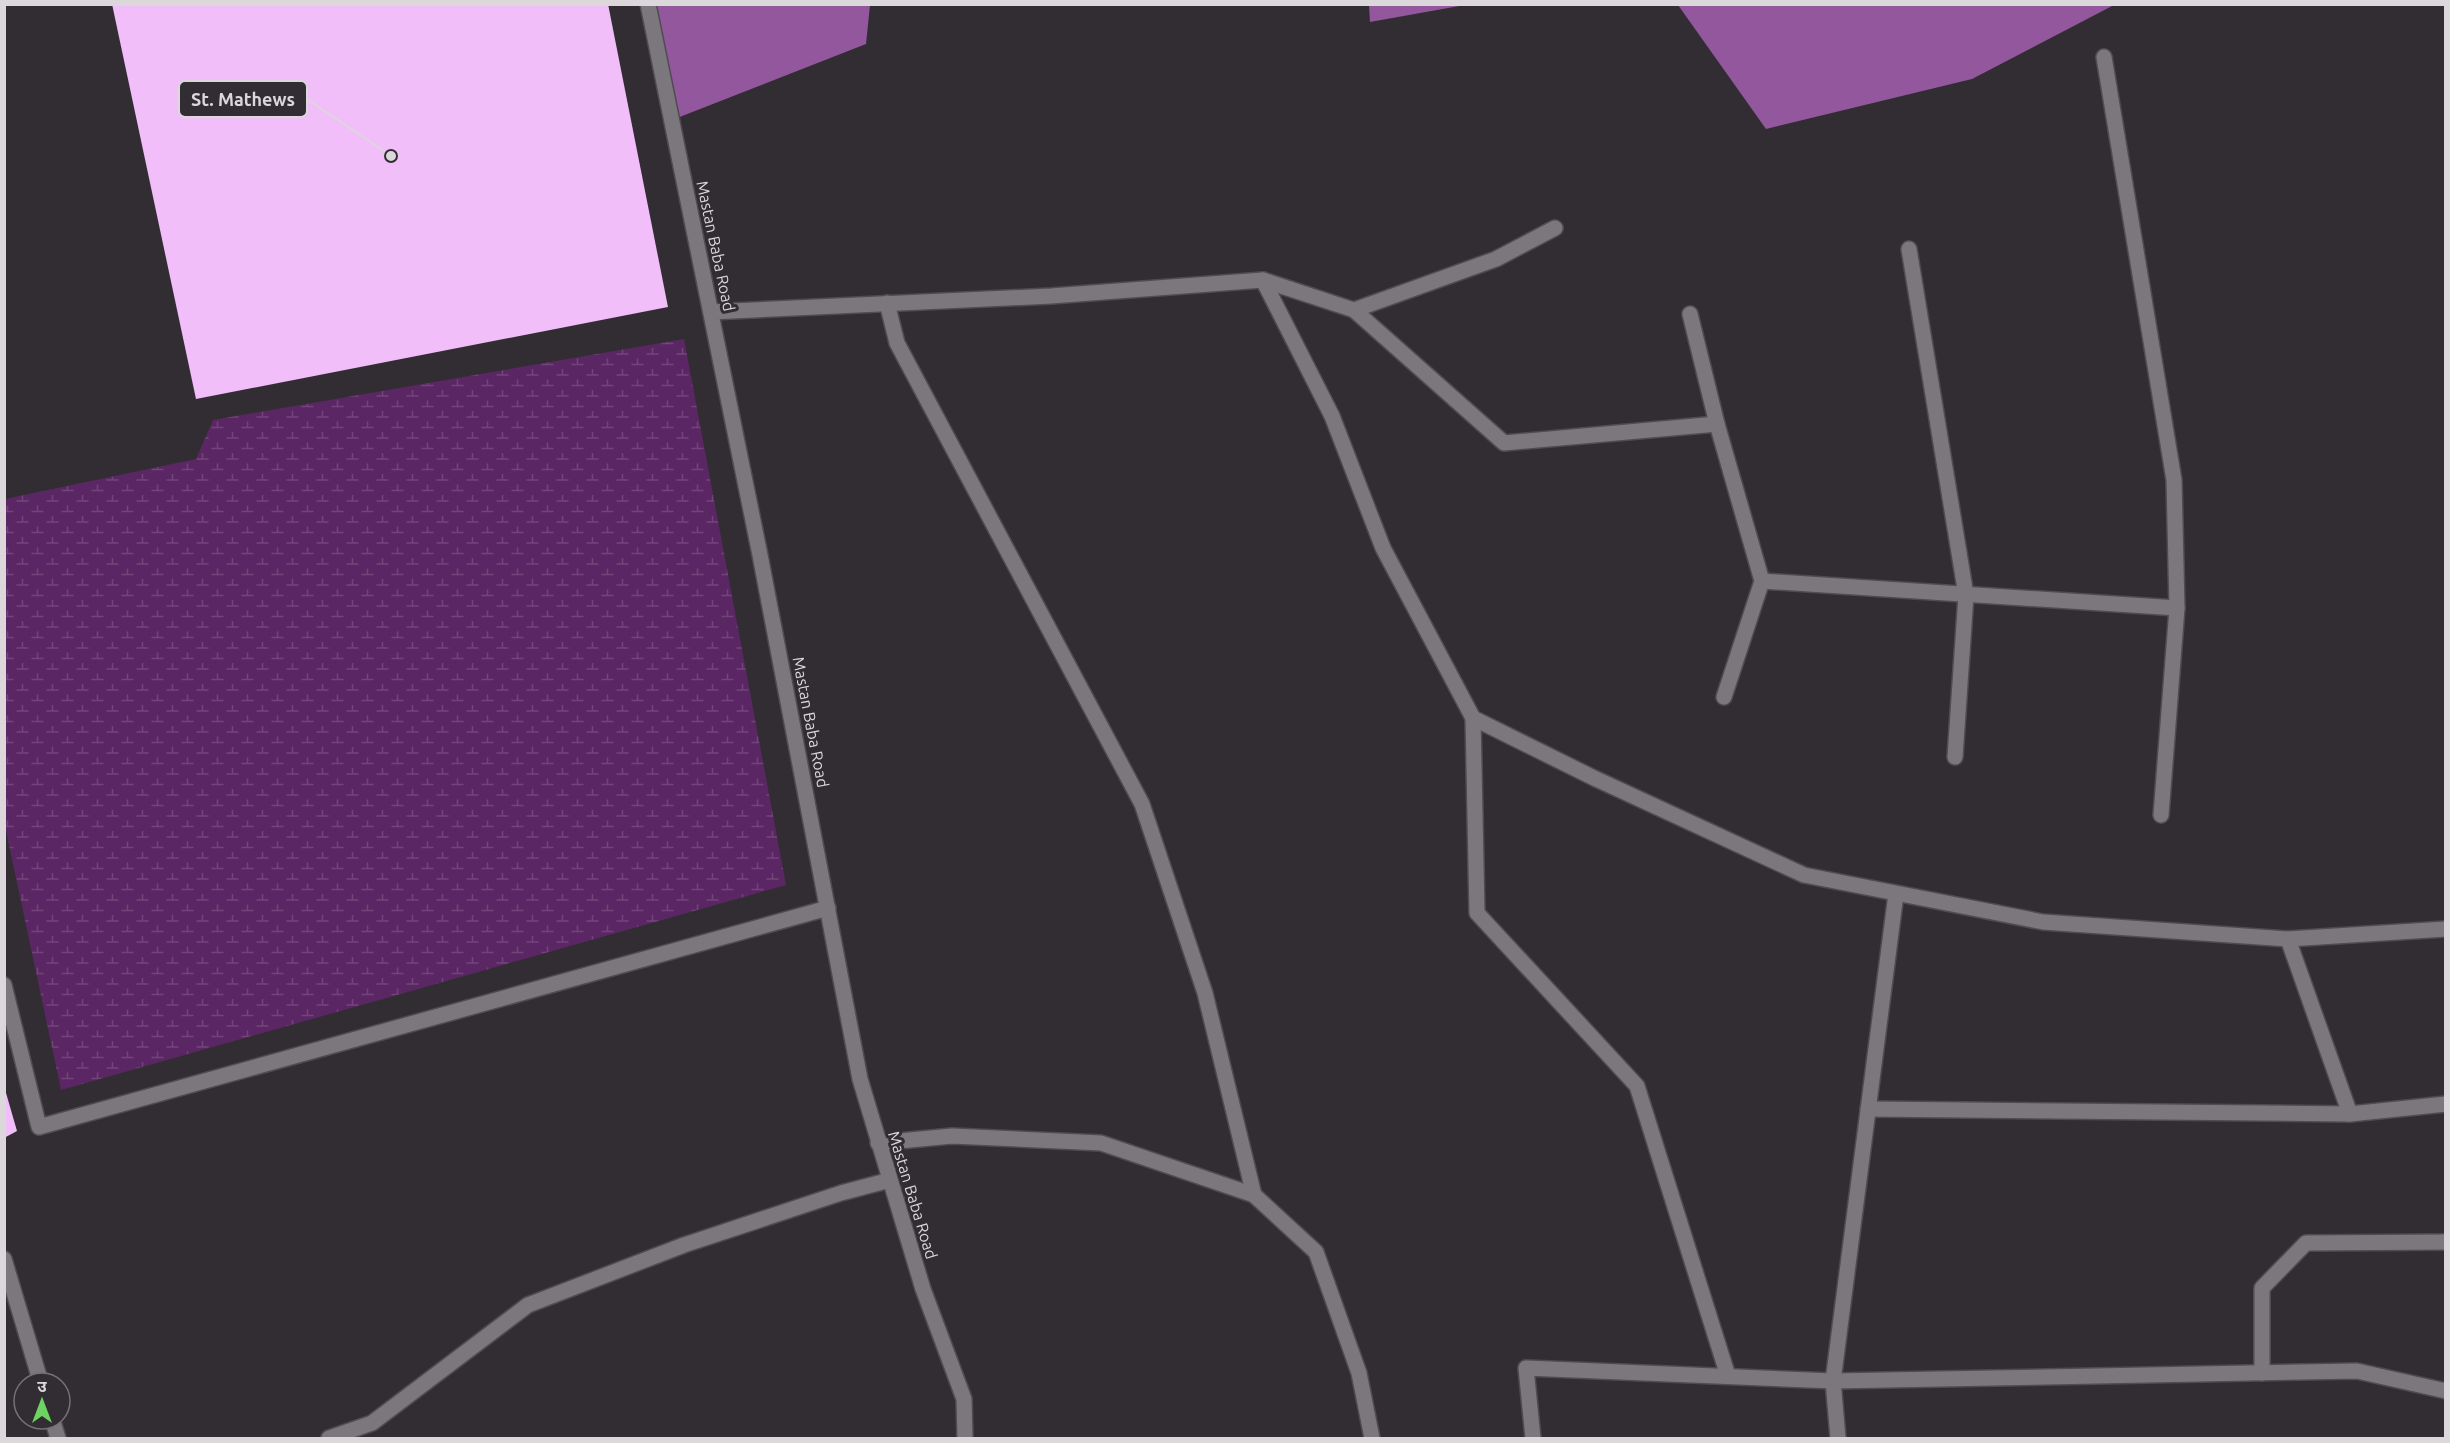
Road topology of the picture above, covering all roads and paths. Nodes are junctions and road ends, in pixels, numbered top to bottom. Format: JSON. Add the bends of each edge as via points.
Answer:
{"nodes":[{"id":1,"x":648,"y":4,"type":"edge"},
{"id":2,"x":2104,"y":57,"type":"dead end"},
{"id":3,"x":1556,"y":228,"type":"dead end"},
{"id":4,"x":1909,"y":249,"type":"dead end"},
{"id":5,"x":1263,"y":280,"type":"junction"},
{"id":6,"x":887,"y":303,"type":"junction"},
{"id":7,"x":1354,"y":310,"type":"junction"},
{"id":8,"x":711,"y":312,"type":"junction"},
{"id":9,"x":1689,"y":314,"type":"dead end"},
{"id":10,"x":1717,"y":424,"type":"junction"},
{"id":11,"x":1762,"y":581,"type":"junction"},
{"id":12,"x":1966,"y":595,"type":"junction"},
{"id":13,"x":2177,"y":608,"type":"junction"},
{"id":14,"x":1724,"y":698,"type":"dead end"},
{"id":15,"x":1473,"y":718,"type":"junction"},
{"id":16,"x":1954,"y":757,"type":"dead end"},
{"id":17,"x":2161,"y":815,"type":"dead end"},
{"id":18,"x":1896,"y":894,"type":"junction"},
{"id":19,"x":828,"y":908,"type":"junction"},
{"id":20,"x":2445,"y":929,"type":"edge"},
{"id":21,"x":2288,"y":939,"type":"junction"},
{"id":22,"x":4,"y":985,"type":"edge"},
{"id":23,"x":2445,"y":1104,"type":"edge"},
{"id":24,"x":1868,"y":1109,"type":"junction"},
{"id":25,"x":2350,"y":1114,"type":"junction"},
{"id":26,"x":878,"y":1143,"type":"junction"},
{"id":27,"x":890,"y":1180,"type":"junction"},
{"id":28,"x":1254,"y":1195,"type":"junction"},
{"id":29,"x":2445,"y":1242,"type":"edge"},
{"id":30,"x":4,"y":1258,"type":"edge"},
{"id":31,"x":37,"y":1371,"type":"edge"},
{"id":32,"x":2262,"y":1373,"type":"junction"},
{"id":33,"x":1728,"y":1376,"type":"junction"},
{"id":34,"x":1833,"y":1381,"type":"junction"},
{"id":35,"x":2445,"y":1391,"type":"edge"},
{"id":36,"x":329,"y":1438,"type":"edge"},
{"id":37,"x":965,"y":1438,"type":"edge"},
{"id":38,"x":1372,"y":1438,"type":"edge"},
{"id":39,"x":1533,"y":1438,"type":"edge"},
{"id":40,"x":1838,"y":1438,"type":"edge"}],
"edges":[{"from":1,"to":8,"type":"street","name":"Mastan Baba Road"},
{"from":2,"to":13,"type":"street","via":[[2174,480]]},
{"from":3,"to":7,"type":"street","via":[[1496,259]]},
{"from":4,"to":12,"type":"street"},
{"from":5,"to":6,"type":"street","via":[[1051,296]]},
{"from":5,"to":7,"type":"street"},
{"from":5,"to":15,"type":"street","via":[[1332,416],[1383,548]]},
{"from":6,"to":8,"type":"street"},
{"from":6,"to":28,"type":"street","via":[[897,343],[1142,804],[1205,993]]},
{"from":7,"to":10,"type":"street","via":[[1504,443]]},
{"from":8,"to":19,"type":"street","name":"Mastan Baba Road"},
{"from":9,"to":10,"type":"street"},
{"from":10,"to":11,"type":"street"},
{"from":11,"to":12,"type":"street"},
{"from":11,"to":14,"type":"street"},
{"from":12,"to":13,"type":"street"},
{"from":12,"to":16,"type":"street"},
{"from":13,"to":17,"type":"street"},
{"from":15,"to":18,"type":"street","via":[[1803,875]]},
{"from":15,"to":33,"type":"street","via":[[1477,914],[1637,1086]]},
{"from":18,"to":21,"type":"street","via":[[2043,922]]},
{"from":18,"to":24,"type":"street"},
{"from":19,"to":22,"type":"street","via":[[39,1127]]},
{"from":19,"to":26,"type":"street","name":"Mastan Baba Road","via":[[860,1079]]},
{"from":20,"to":21,"type":"street"},
{"from":21,"to":25,"type":"street"},
{"from":23,"to":25,"type":"street"},
{"from":24,"to":25,"type":"street"},
{"from":24,"to":34,"type":"street"},
{"from":26,"to":27,"type":"street","name":"Mastan Baba Road"},
{"from":26,"to":28,"type":"street","via":[[952,1136],[1101,1143]]},
{"from":27,"to":36,"type":"street","via":[[684,1245],[528,1305],[372,1422]]},
{"from":27,"to":37,"type":"street","name":"Mastan Baba Road","via":[[922,1289],[964,1399]]},
{"from":28,"to":38,"type":"street","via":[[1316,1252],[1359,1373]]},
{"from":29,"to":32,"type":"street","via":[[2306,1243],[2262,1288]]},
{"from":30,"to":31,"type":"street"},
{"from":32,"to":34,"type":"street"},
{"from":32,"to":35,"type":"street","via":[[2357,1371]]},
{"from":33,"to":34,"type":"street"},
{"from":33,"to":39,"type":"street","via":[[1526,1368]]},
{"from":34,"to":40,"type":"street"}]}
